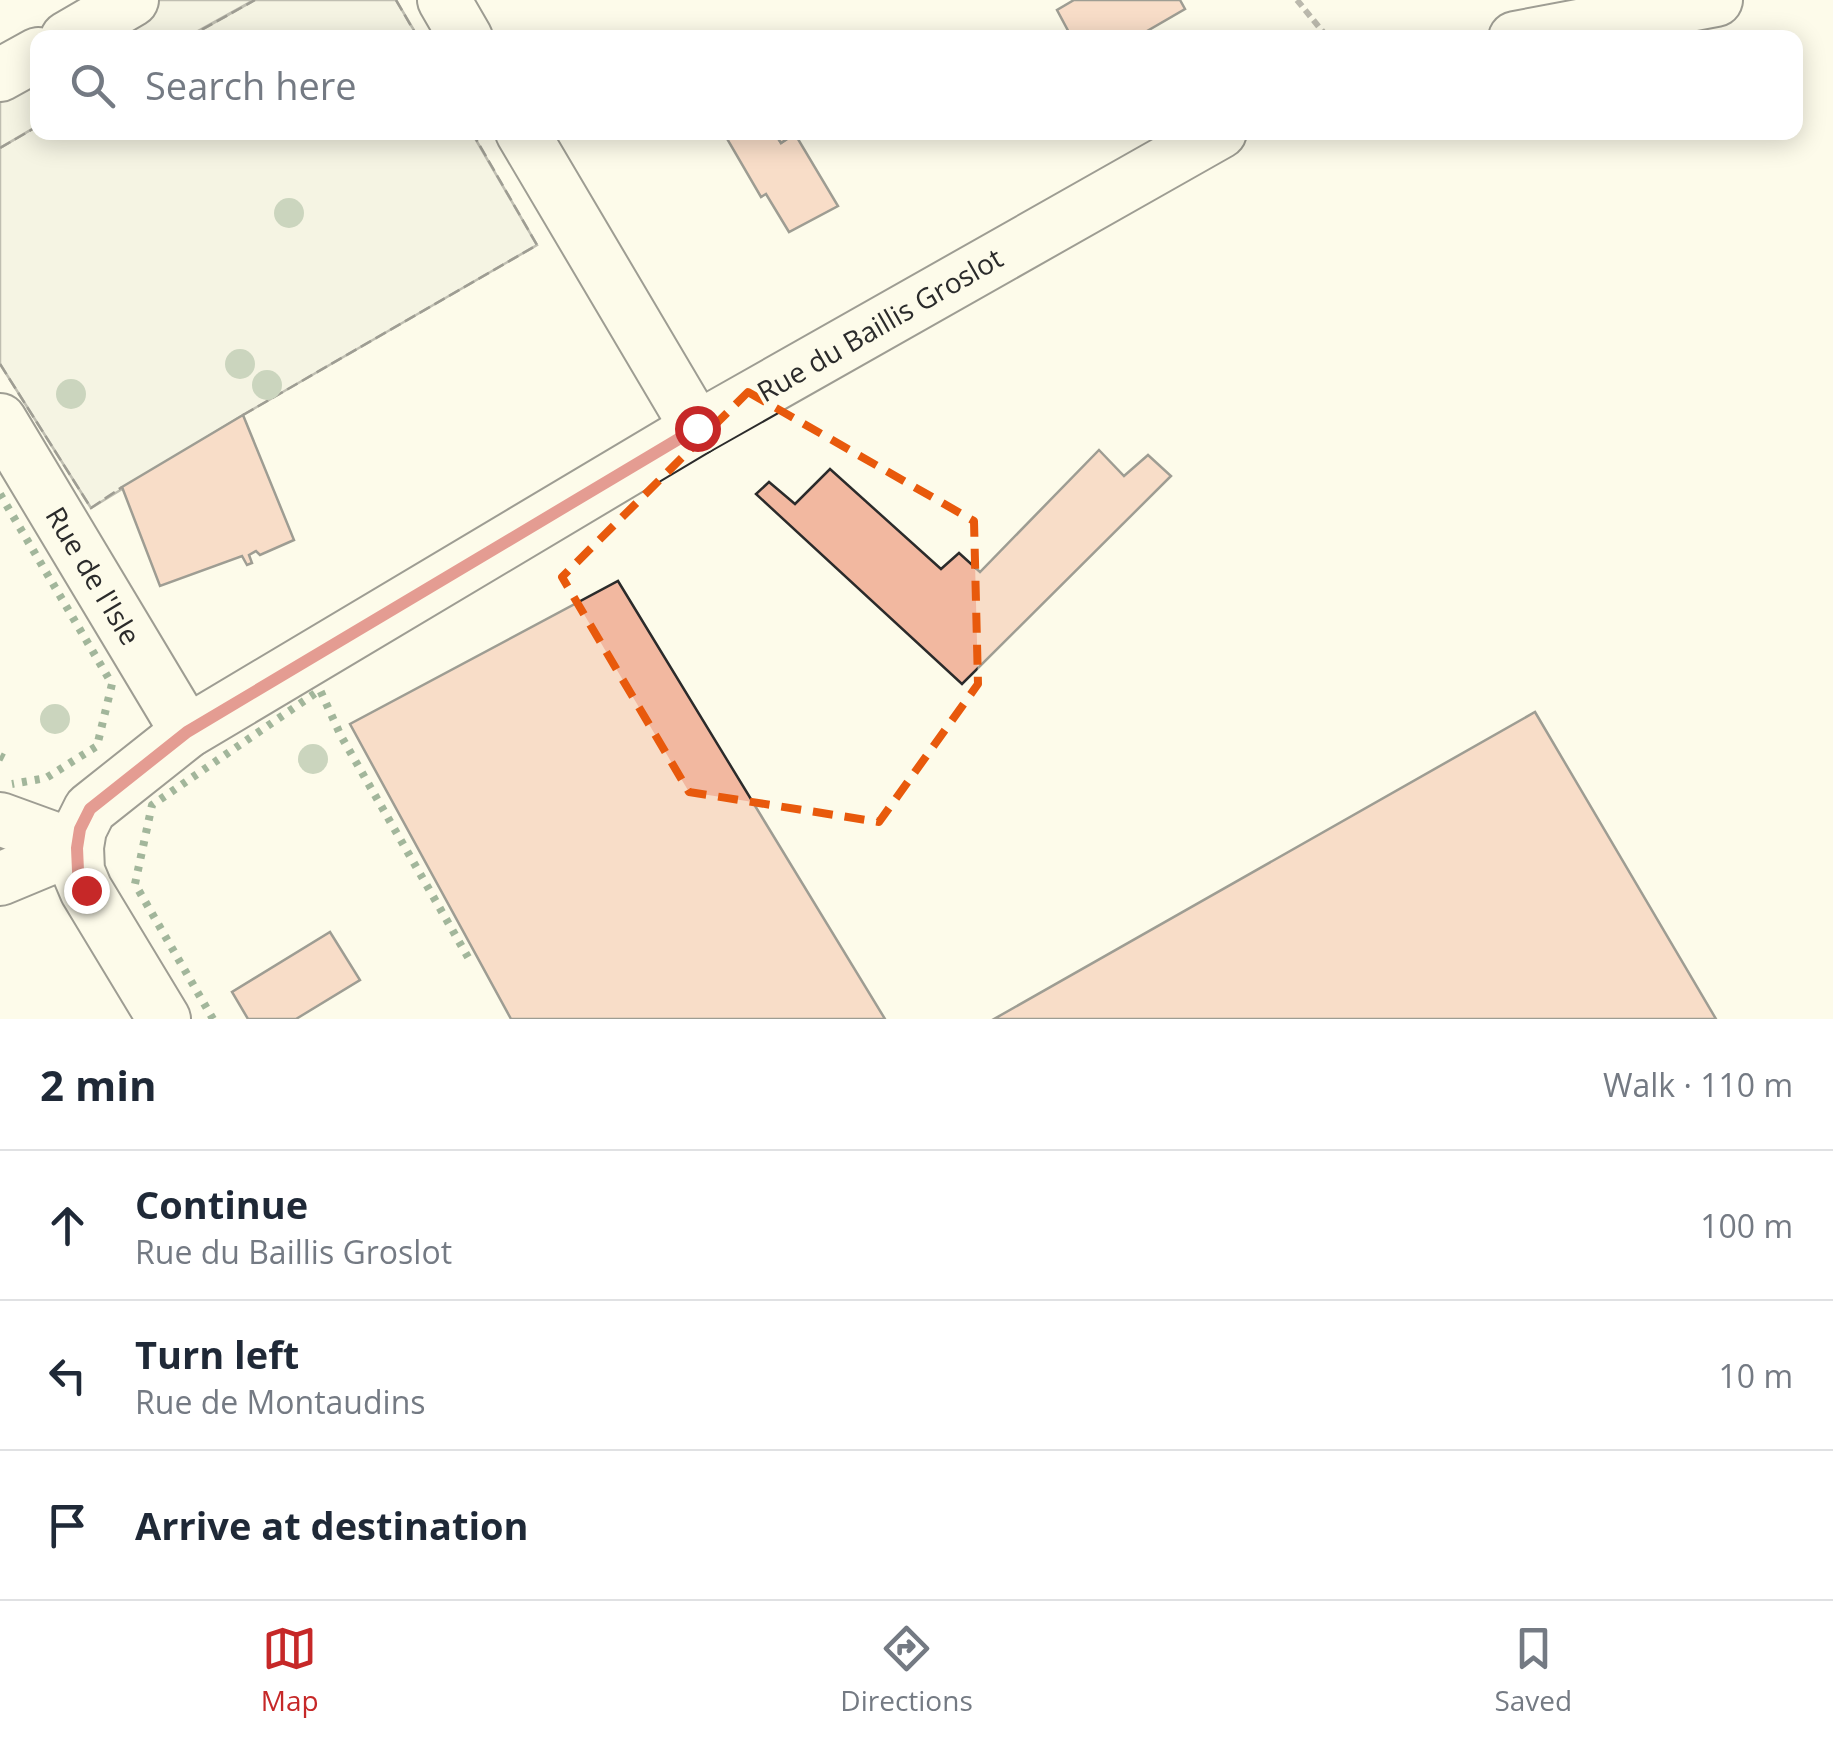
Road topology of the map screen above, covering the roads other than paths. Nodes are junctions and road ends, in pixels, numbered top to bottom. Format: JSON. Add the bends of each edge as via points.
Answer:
{"nodes":[{"id":1,"x":132,"y":0,"type":"edge"},
{"id":2,"x":444,"y":0,"type":"edge"},
{"id":3,"x":1716,"y":0,"type":"edge"},
{"id":4,"x":80,"y":30,"type":"edge"},
{"id":5,"x":461,"y":30,"type":"edge"},
{"id":6,"x":1558,"y":30,"type":"edge"},
{"id":7,"x":30,"y":59,"type":"edge"},
{"id":8,"x":0,"y":76,"type":"edge"},
{"id":9,"x":527,"y":140,"type":"edge"},
{"id":10,"x":1206,"y":140,"type":"edge"},
{"id":11,"x":0,"y":420,"type":"edge"},
{"id":12,"x":697,"y":428,"type":"junction"},
{"id":13,"x":187,"y":732,"type":"junction"},
{"id":14,"x":0,"y":819,"type":"edge"},
{"id":15,"x":77,"y":848,"type":"junction"},
{"id":16,"x":0,"y":879,"type":"edge"},
{"id":17,"x":164,"y":1019,"type":"edge"}],
"edges":[{"from":1,"to":4,"type":"street"},
{"from":2,"to":5,"type":"street"},
{"from":3,"to":6,"type":"street"},
{"from":7,"to":8,"type":"street"},
{"from":9,"to":12,"type":"street"},
{"from":10,"to":12,"type":"street","name":"Rue du Baillis Groslot"},
{"from":11,"to":13,"type":"street","name":"Rue de l'Isle"},
{"from":12,"to":13,"type":"street","name":"Rue du Baillis Groslot"},
{"from":13,"to":15,"type":"street","name":"Rue du Baillis Groslot","via":[[90,809]]},
{"from":14,"to":15,"type":"street"},
{"from":15,"to":16,"type":"street"},
{"from":15,"to":17,"type":"street","via":[[86,890]]}]}
